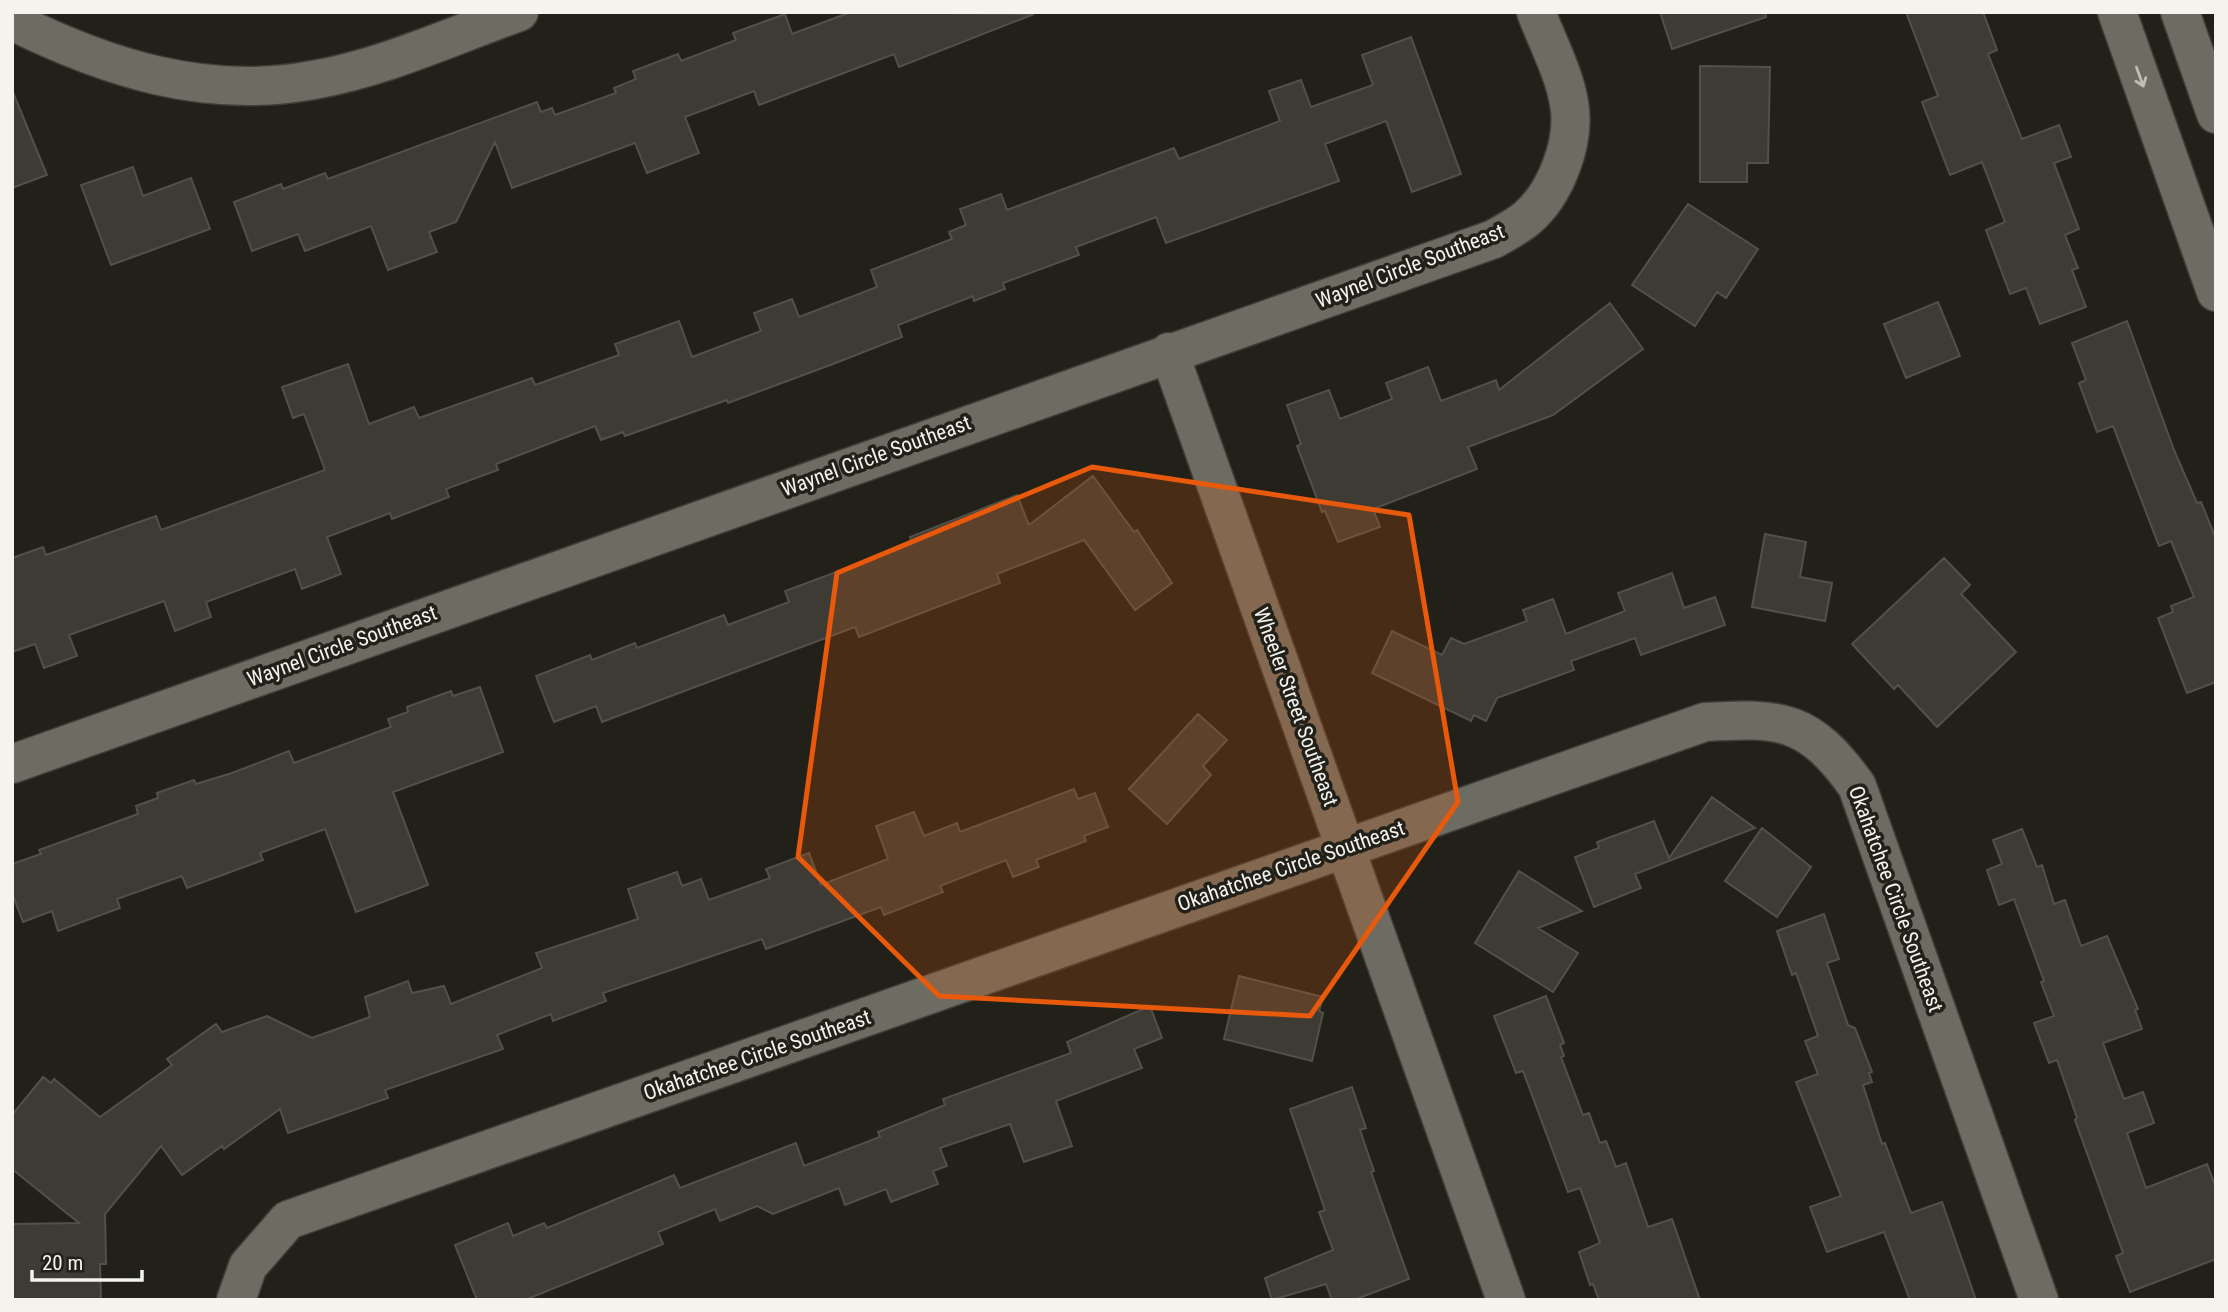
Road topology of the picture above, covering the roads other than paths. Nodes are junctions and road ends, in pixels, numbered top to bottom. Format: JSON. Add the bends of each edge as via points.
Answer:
{"nodes":[{"id":1,"x":519,"y":12,"type":"edge"},
{"id":2,"x":1536,"y":12,"type":"edge"},
{"id":3,"x":2117,"y":12,"type":"edge"},
{"id":4,"x":2180,"y":12,"type":"edge"},
{"id":5,"x":12,"y":21,"type":"edge"},
{"id":6,"x":2216,"y":114,"type":"edge"},
{"id":7,"x":2202,"y":211,"type":"edge"},
{"id":8,"x":2216,"y":292,"type":"edge"},
{"id":9,"x":1169,"y":352,"type":"junction"},
{"id":10,"x":12,"y":764,"type":"edge"},
{"id":11,"x":1346,"y":847,"type":"junction"},
{"id":12,"x":236,"y":1300,"type":"edge"},
{"id":13,"x":1506,"y":1300,"type":"edge"},
{"id":14,"x":2039,"y":1300,"type":"edge"}],
"edges":[{"from":1,"to":5,"type":"street","via":[[351,70],[314,80],[247,88],[188,83],[107,63]]},
{"from":2,"to":9,"type":"street","name":"Waynel Circle Southeast","via":[[1569,102],[1570,133],[1545,197],[1526,219],[1494,239]]},
{"from":3,"to":7,"type":"street","one_way":true},
{"from":4,"to":6,"type":"street"},
{"from":7,"to":8,"type":"street"},
{"from":9,"to":10,"type":"street","name":"Waynel Circle Southeast"},
{"from":9,"to":11,"type":"street","name":"Wheeler Street Southeast"},
{"from":11,"to":12,"type":"street","name":"Okahatchee Circle Southeast","via":[[288,1220],[248,1266]]},
{"from":11,"to":13,"type":"street","name":"Wheeler Street Southeast"},
{"from":11,"to":14,"type":"street","name":"Okahatchee Circle Southeast","via":[[1705,722],[1764,718],[1817,740],[1857,786]]}]}
